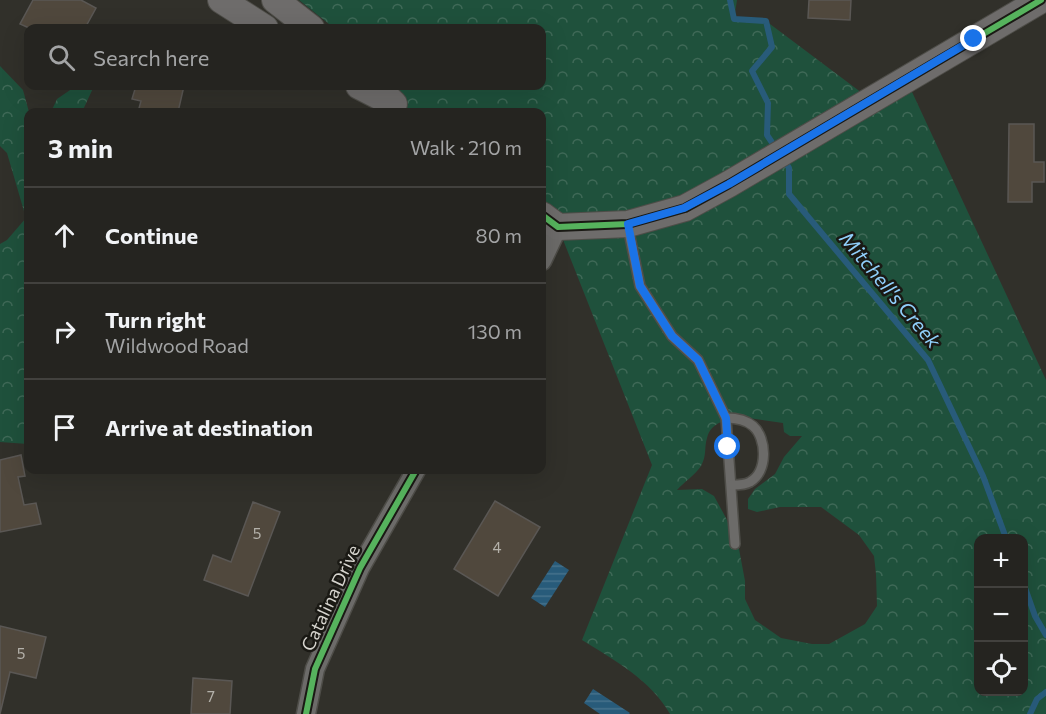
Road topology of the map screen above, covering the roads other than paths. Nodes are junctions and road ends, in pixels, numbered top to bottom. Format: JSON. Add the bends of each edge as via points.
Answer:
{"nodes":[{"id":1,"x":221,"y":0,"type":"edge"},
{"id":2,"x":275,"y":0,"type":"edge"},
{"id":3,"x":1041,"y":0,"type":"edge"},
{"id":4,"x":259,"y":24,"type":"edge"},
{"id":5,"x":306,"y":24,"type":"edge"},
{"id":6,"x":366,"y":90,"type":"edge"},
{"id":7,"x":380,"y":90,"type":"edge"},
{"id":8,"x":400,"y":108,"type":"edge"},
{"id":9,"x":550,"y":221,"type":"edge"},
{"id":10,"x":628,"y":224,"type":"junction"},
{"id":11,"x":546,"y":241,"type":"edge"},
{"id":12,"x":726,"y":418,"type":"junction"},
{"id":13,"x":414,"y":474,"type":"edge"},
{"id":14,"x":732,"y":485,"type":"junction"},
{"id":15,"x":735,"y":544,"type":"dead end"},
{"id":16,"x":306,"y":714,"type":"edge"}],
"edges":[{"from":1,"to":4,"type":"street"},
{"from":2,"to":5,"type":"street"},
{"from":3,"to":10,"type":"street","via":[[729,184],[684,208]]},
{"from":6,"to":8,"type":"street"},
{"from":7,"to":8,"type":"street"},
{"from":9,"to":10,"type":"street"},
{"from":9,"to":11,"type":"street"},
{"from":10,"to":12,"type":"lane","via":[[640,286],[672,336],[698,360]]},
{"from":12,"to":14,"type":"lane"},
{"from":12,"to":14,"type":"lane","via":[[753,425],[763,446],[757,476],[750,482]]},
{"from":13,"to":16,"type":"street","name":"Catalina Drive","via":[[351,588],[315,669]]},
{"from":14,"to":15,"type":"lane"}]}
